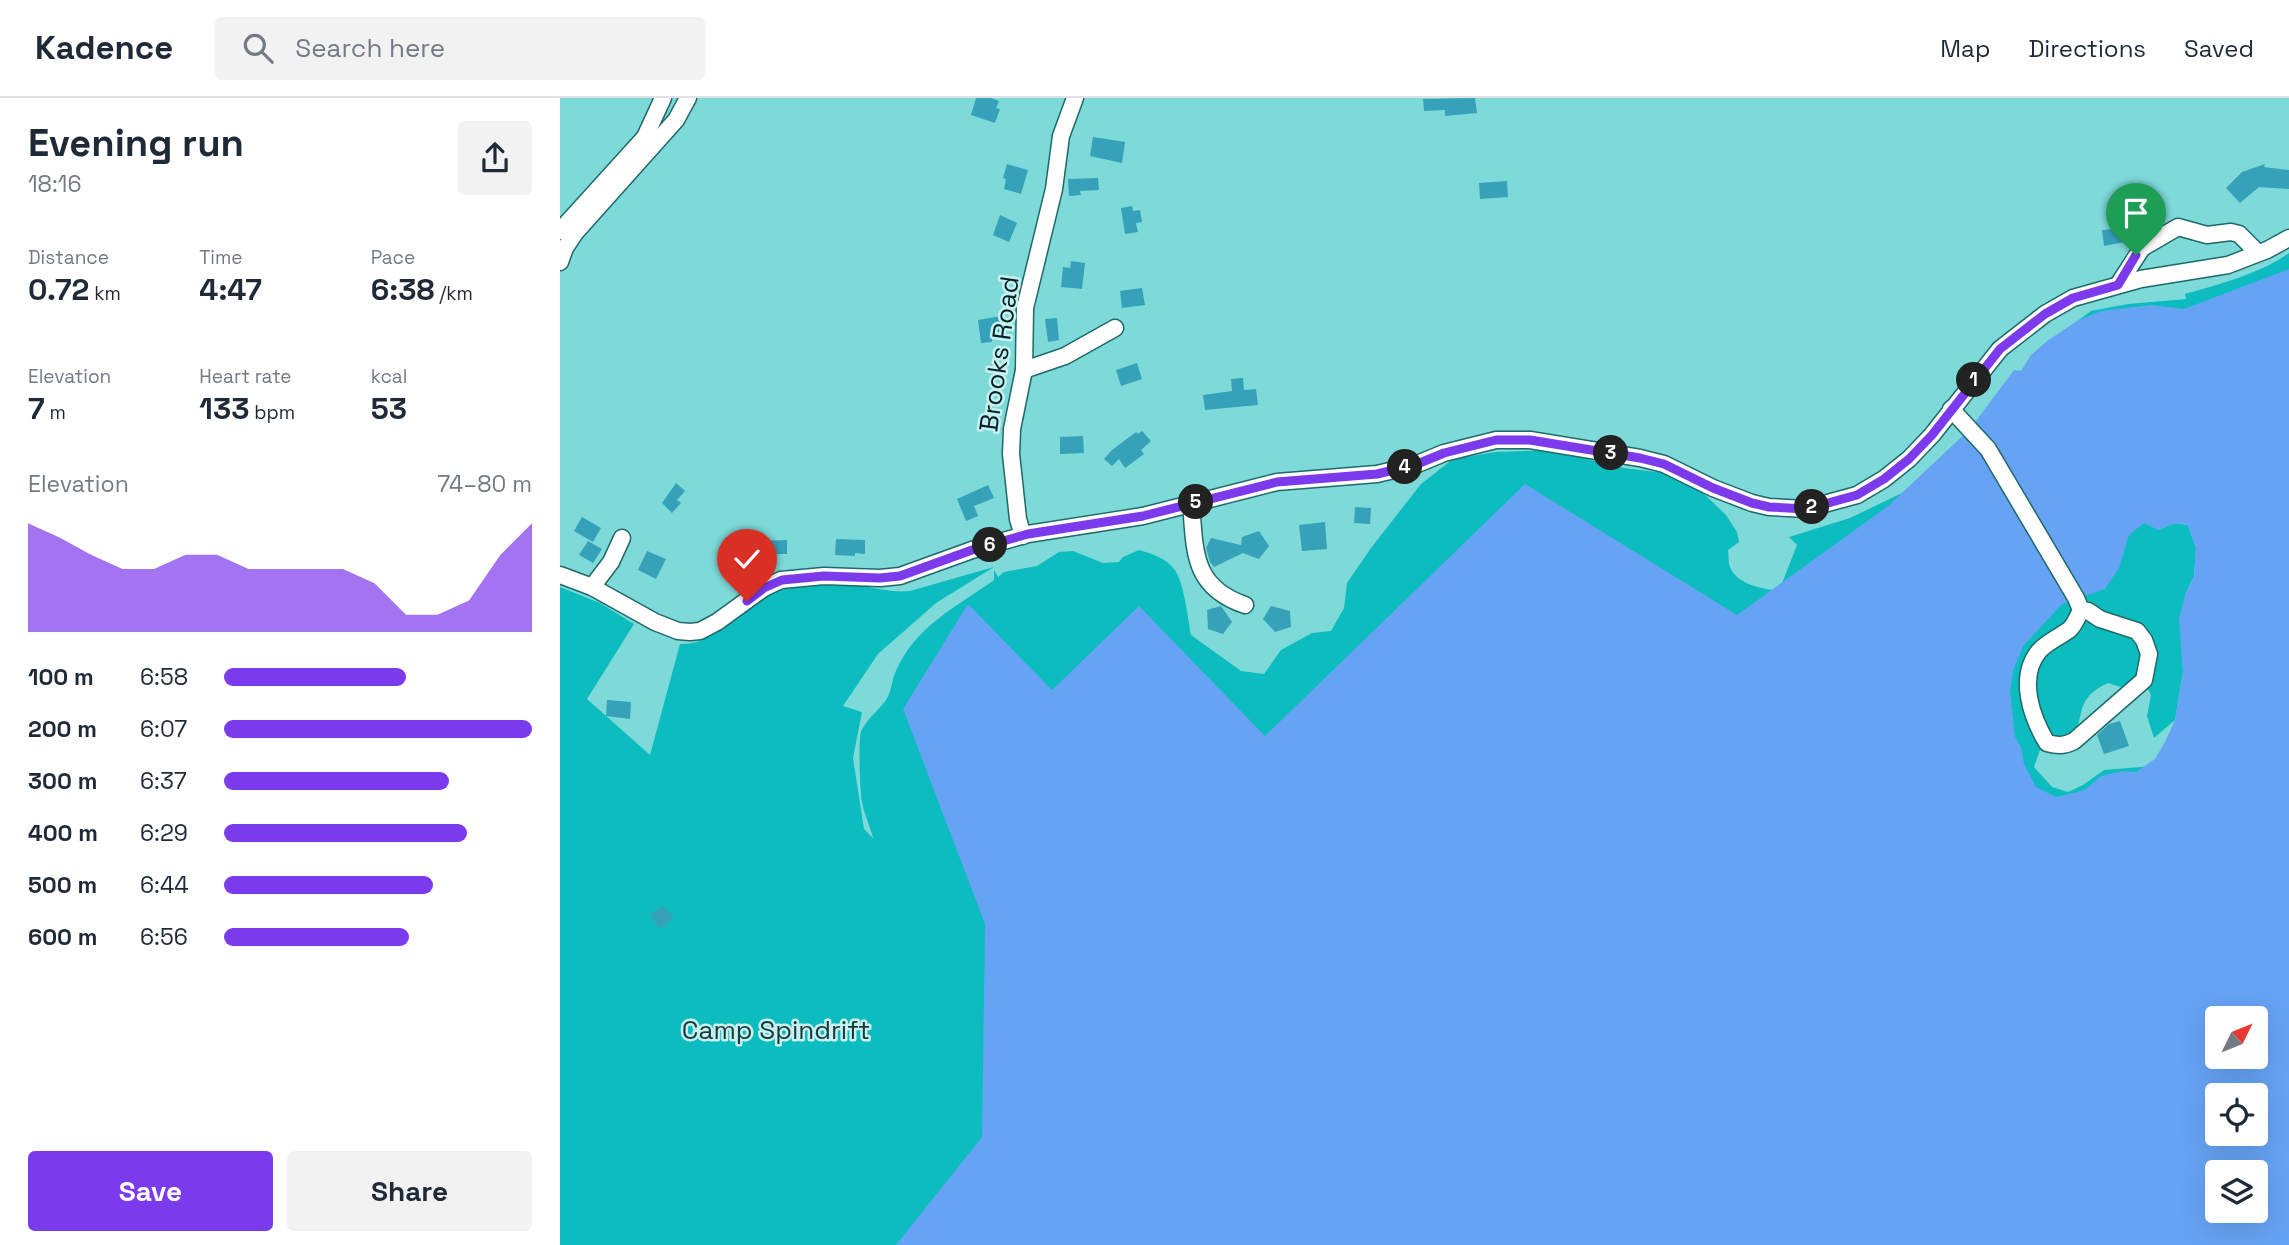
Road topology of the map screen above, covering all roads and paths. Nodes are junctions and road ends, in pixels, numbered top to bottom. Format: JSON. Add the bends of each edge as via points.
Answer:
{"nodes":[{"id":1,"x":663,"y":98,"type":"edge"},
{"id":2,"x":688,"y":98,"type":"edge"},
{"id":3,"x":1075,"y":98,"type":"edge"},
{"id":4,"x":560,"y":231,"type":"edge"},
{"id":5,"x":2289,"y":237,"type":"edge"},
{"id":6,"x":2258,"y":253,"type":"junction"},
{"id":7,"x":560,"y":262,"type":"edge"},
{"id":8,"x":2118,"y":285,"type":"junction"},
{"id":9,"x":1115,"y":328,"type":"dead end"},
{"id":10,"x":1024,"y":370,"type":"junction"},
{"id":11,"x":1951,"y":409,"type":"junction"},
{"id":12,"x":1191,"y":503,"type":"junction"},
{"id":13,"x":1023,"y":536,"type":"junction"},
{"id":14,"x":622,"y":538,"type":"dead end"},
{"id":15,"x":560,"y":575,"type":"edge"},
{"id":16,"x":592,"y":587,"type":"junction"},
{"id":17,"x":1245,"y":605,"type":"dead end"},
{"id":18,"x":2081,"y":610,"type":"junction"}],
"edges":[{"from":1,"to":4,"type":"street","via":[[645,137]]},
{"from":2,"to":7,"type":"street","via":[[676,120],[575,233]]},
{"from":3,"to":10,"type":"street","name":"Brooks Road","via":[[1061,136],[1054,189],[1024,308]]},
{"from":5,"to":6,"type":"street"},
{"from":6,"to":8,"type":"street","via":[[2228,265]]},
{"from":6,"to":8,"type":"street","via":[[2239,234],[2207,234],[2178,227],[2142,248]]},
{"from":8,"to":11,"type":"street","via":[[2073,298],[2045,314],[2000,349]]},
{"from":9,"to":10,"type":"street","via":[[1065,356]]},
{"from":10,"to":13,"type":"street","name":"Brooks Road","via":[[1011,454]]},
{"from":11,"to":12,"type":"street","via":[[1932,435],[1884,479],[1857,495],[1806,509],[1752,503],[1664,464],[1530,440],[1496,440],[1377,474],[1277,482]]},
{"from":11,"to":18,"type":"street","via":[[1988,449]]},
{"from":12,"to":13,"type":"street","via":[[1143,516]]},
{"from":12,"to":17,"type":"street","via":[[1204,575],[1213,589]]},
{"from":13,"to":16,"type":"street","via":[[900,576],[782,580],[700,631],[678,631],[655,622]]},
{"from":14,"to":16,"type":"street"},
{"from":15,"to":16,"type":"street"},
{"from":18,"to":18,"type":"street","via":[[2071,628],[2038,652],[2029,676],[2034,718],[2047,743],[2057,746],[2074,741],[2144,680],[2149,654],[2137,631]]}]}
